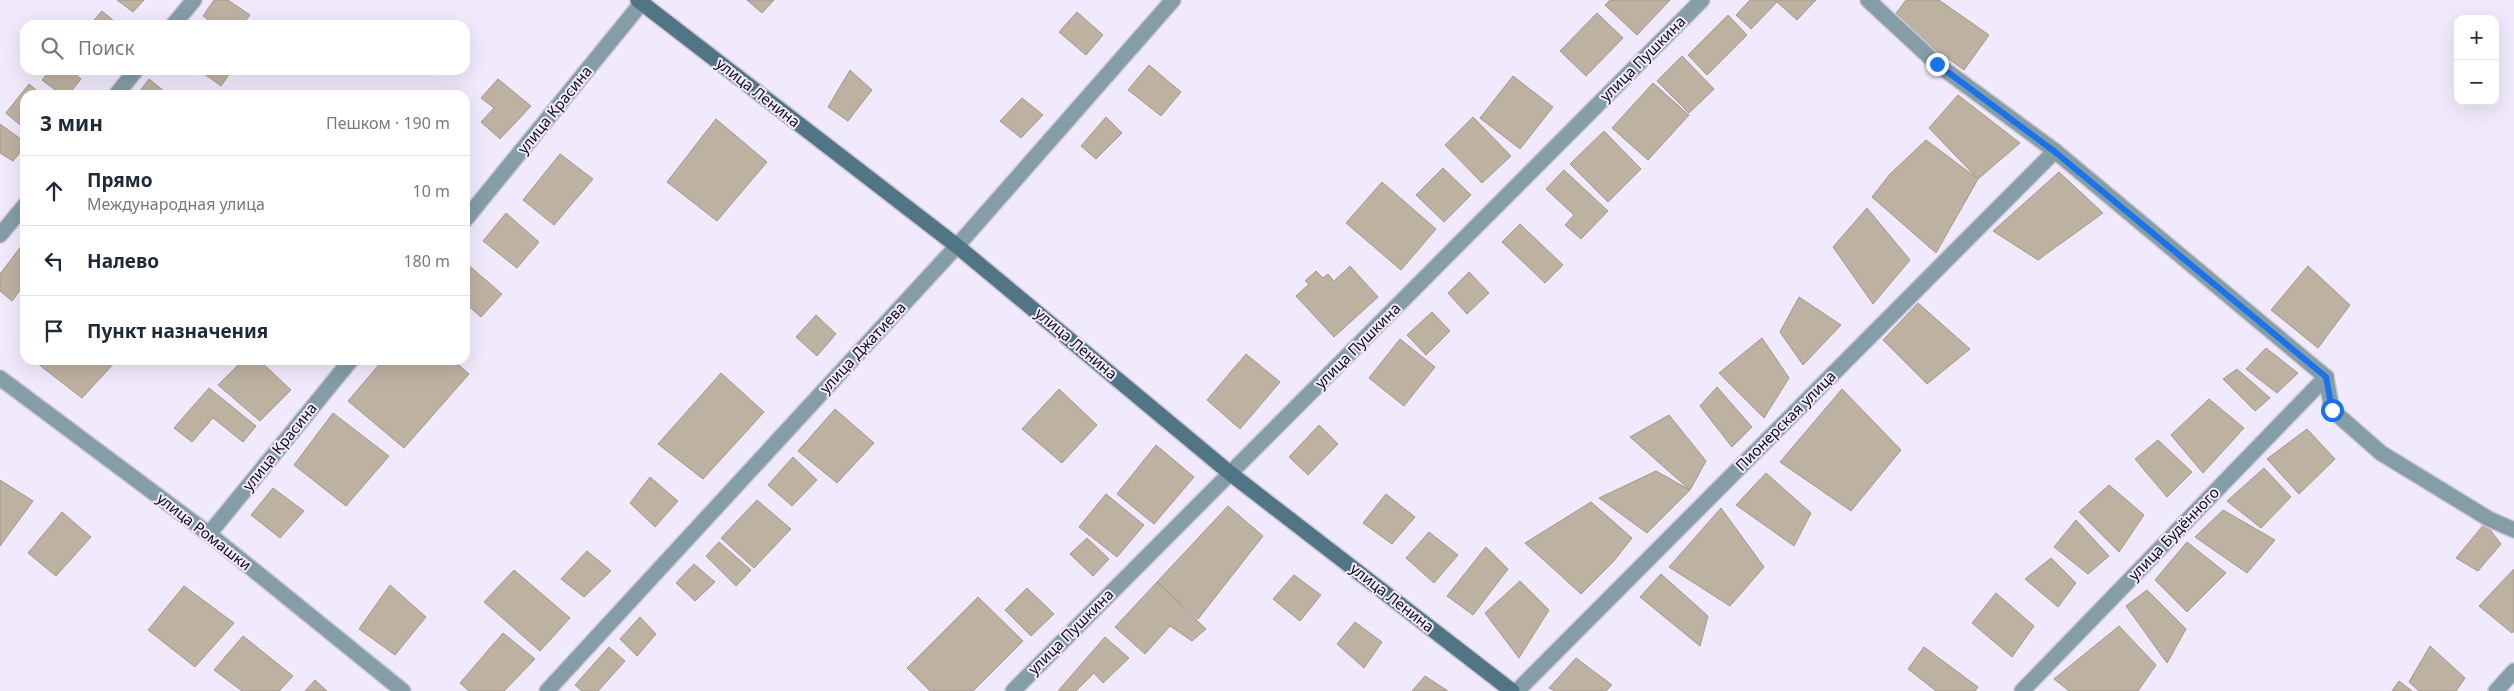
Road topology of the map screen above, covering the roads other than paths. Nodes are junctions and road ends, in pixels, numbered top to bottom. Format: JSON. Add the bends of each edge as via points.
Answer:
{"nodes":[{"id":1,"x":194,"y":0,"type":"edge"},
{"id":2,"x":1173,"y":0,"type":"edge"},
{"id":3,"x":1702,"y":0,"type":"edge"},
{"id":4,"x":1868,"y":0,"type":"edge"},
{"id":5,"x":641,"y":1,"type":"edge"},
{"id":6,"x":177,"y":20,"type":"edge"},
{"id":7,"x":132,"y":75,"type":"edge"},
{"id":8,"x":120,"y":90,"type":"edge"},
{"id":9,"x":2055,"y":152,"type":"junction"},
{"id":10,"x":20,"y":211,"type":"edge"},
{"id":11,"x":470,"y":214,"type":"edge"},
{"id":12,"x":0,"y":235,"type":"edge"},
{"id":13,"x":958,"y":246,"type":"junction"},
{"id":14,"x":347,"y":365,"type":"edge"},
{"id":15,"x":2326,"y":377,"type":"junction"},
{"id":16,"x":0,"y":378,"type":"edge"},
{"id":17,"x":1231,"y":474,"type":"junction"},
{"id":18,"x":2514,"y":530,"type":"edge"},
{"id":19,"x":209,"y":534,"type":"junction"},
{"id":20,"x":2514,"y":671,"type":"edge"},
{"id":21,"x":403,"y":691,"type":"edge"},
{"id":22,"x":547,"y":691,"type":"edge"},
{"id":23,"x":1013,"y":691,"type":"edge"},
{"id":24,"x":1512,"y":691,"type":"edge"},
{"id":25,"x":1517,"y":691,"type":"edge"},
{"id":26,"x":2022,"y":691,"type":"edge"},
{"id":27,"x":2496,"y":691,"type":"edge"}],
"edges":[{"from":1,"to":6,"type":"street"},
{"from":2,"to":13,"type":"street","name":"улица Джатиева"},
{"from":3,"to":17,"type":"street","name":"улица Пушкина"},
{"from":4,"to":9,"type":"street","via":[[1937,64]]},
{"from":5,"to":11,"type":"street","name":"улица Красина"},
{"from":5,"to":13,"type":"street","name":"улица Ленина"},
{"from":7,"to":8,"type":"street"},
{"from":9,"to":15,"type":"street"},
{"from":9,"to":25,"type":"street","name":"Пионерская улица"},
{"from":10,"to":12,"type":"street"},
{"from":13,"to":17,"type":"street","name":"улица Ленина"},
{"from":13,"to":22,"type":"street","name":"улица Джатиева"},
{"from":14,"to":19,"type":"street","name":"улица Красина"},
{"from":15,"to":18,"type":"street","via":[[2332,410],[2381,454]]},
{"from":15,"to":26,"type":"street","name":"улица Будённого"},
{"from":16,"to":19,"type":"street","name":"улица Ромашки"},
{"from":17,"to":23,"type":"street","name":"улица Пушкина"},
{"from":17,"to":24,"type":"street","name":"улица Ленина"},
{"from":19,"to":21,"type":"street","name":"улица Ромашки"},
{"from":20,"to":27,"type":"street"}]}
